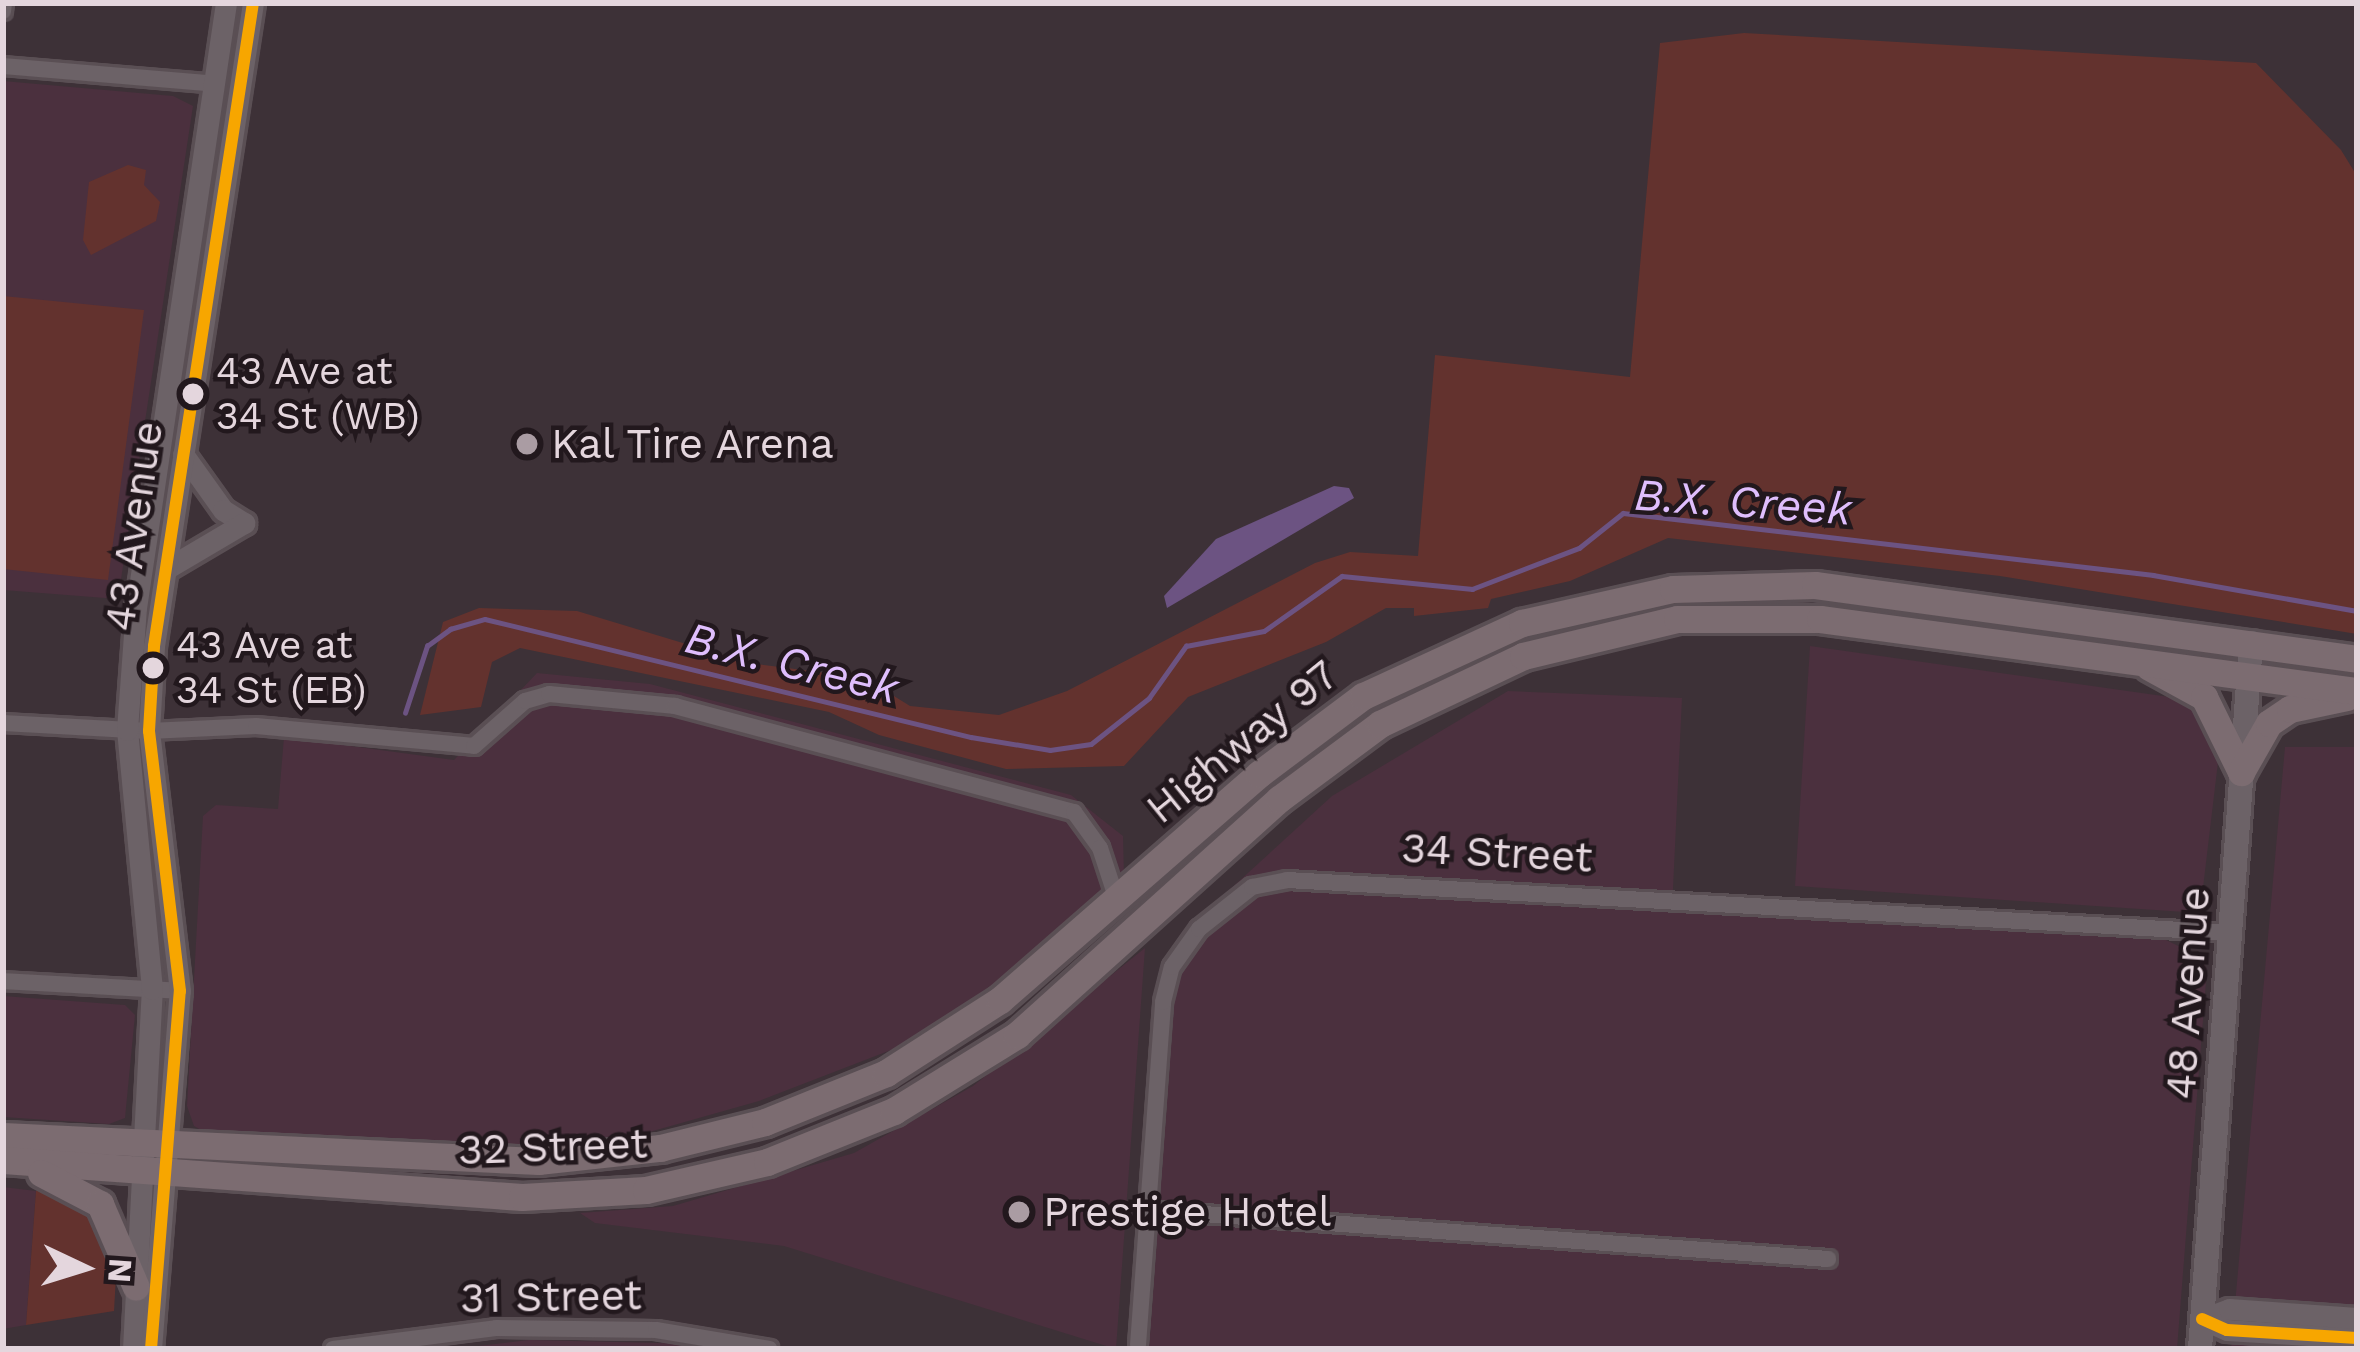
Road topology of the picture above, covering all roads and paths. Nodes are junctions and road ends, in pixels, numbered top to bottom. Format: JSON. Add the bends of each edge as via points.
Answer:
{"nodes":[{"id":1,"x":226,"y":3,"type":"edge"},
{"id":2,"x":253,"y":3,"type":"edge"},
{"id":3,"x":3,"y":66,"type":"edge"},
{"id":4,"x":216,"y":84,"type":"junction"},
{"id":5,"x":183,"y":454,"type":"junction"},
{"id":6,"x":166,"y":569,"type":"junction"},
{"id":7,"x":2251,"y":643,"type":"junction"},
{"id":8,"x":2124,"y":657,"type":"junction"},
{"id":9,"x":2357,"y":659,"type":"edge"},
{"id":10,"x":2248,"y":673,"type":"junction"},
{"id":11,"x":2357,"y":694,"type":"edge"},
{"id":12,"x":3,"y":723,"type":"edge"},
{"id":13,"x":138,"y":731,"type":"junction"},
{"id":14,"x":2241,"y":772,"type":"junction"},
{"id":15,"x":1117,"y":900,"type":"junction"},
{"id":16,"x":2234,"y":933,"type":"junction"},
{"id":17,"x":3,"y":981,"type":"edge"},
{"id":18,"x":152,"y":989,"type":"junction"},
{"id":19,"x":180,"y":991,"type":"junction"},
{"id":20,"x":1061,"y":1000,"type":"joint"},
{"id":21,"x":942,"y":1041,"type":"joint"},
{"id":22,"x":3,"y":1136,"type":"edge"},
{"id":23,"x":703,"y":1141,"type":"junction"},
{"id":24,"x":155,"y":1159,"type":"junction"},
{"id":25,"x":3,"y":1160,"type":"edge"},
{"id":26,"x":711,"y":1176,"type":"junction"},
{"id":27,"x":1148,"y":1210,"type":"junction"},
{"id":28,"x":1828,"y":1259,"type":"dead end"},
{"id":29,"x":136,"y":1287,"type":"junction"},
{"id":30,"x":2357,"y":1318,"type":"edge"},
{"id":31,"x":2202,"y":1319,"type":"junction"},
{"id":32,"x":2357,"y":1338,"type":"edge"},
{"id":33,"x":1138,"y":1345,"type":"dead end"},
{"id":34,"x":149,"y":1346,"type":"edge"},
{"id":35,"x":333,"y":1349,"type":"edge"},
{"id":36,"x":770,"y":1349,"type":"edge"},
{"id":37,"x":2200,"y":1349,"type":"edge"}],
"edges":[{"from":1,"to":4,"type":"street","name":"43 Avenue"},
{"from":2,"to":5,"type":"street","name":"43 Avenue"},
{"from":3,"to":4,"type":"street"},
{"from":4,"to":13,"type":"street","name":"43 Avenue","via":[[136,608]]},
{"from":5,"to":6,"type":"street","name":"43 Avenue"},
{"from":5,"to":6,"type":"street","via":[[223,510],[244,523]]},
{"from":6,"to":13,"type":"street","name":"43 Avenue"},
{"from":7,"to":9,"type":"highway","name":"Highway 97"},
{"from":7,"to":10,"type":"main road","name":"48 Avenue"},
{"from":7,"to":15,"type":"highway","name":"Highway 97","via":[[1815,585],[1673,590],[1522,623],[1363,696],[1259,773]]},
{"from":8,"to":10,"type":"highway","name":"Highway 97"},
{"from":8,"to":14,"type":"highway","via":[[2204,698]]},
{"from":8,"to":20,"type":"highway","name":"Highway 97","via":[[1820,619],[1677,620],[1523,656],[1380,724],[1279,799]]},
{"from":10,"to":11,"type":"highway","name":"Highway 97"},
{"from":10,"to":14,"type":"main road","name":"48 Avenue"},
{"from":11,"to":14,"type":"highway","via":[[2290,709],[2269,722]]},
{"from":12,"to":13,"type":"street"},
{"from":13,"to":15,"type":"street","via":[[256,726],[474,746],[526,701],[578,692],[675,706],[1075,812],[1100,848]]},
{"from":13,"to":18,"type":"street","name":"43 Avenue"},
{"from":13,"to":19,"type":"street","name":"43 Avenue"},
{"from":14,"to":16,"type":"main road","name":"48 Avenue"},
{"from":15,"to":21,"type":"highway","name":"Highway 97"},
{"from":16,"to":27,"type":"street","name":"34 Street","via":[[1632,896],[1287,880],[1252,887],[1199,929],[1172,967]]},
{"from":16,"to":31,"type":"main road","name":"48 Avenue"},
{"from":17,"to":18,"type":"street"},
{"from":18,"to":19,"type":"street"},
{"from":18,"to":24,"type":"street","name":"43 Avenue"},
{"from":19,"to":24,"type":"street","name":"43 Avenue"},
{"from":20,"to":26,"type":"highway","name":"32 Street","via":[[953,1079],[894,1111]]},
{"from":21,"to":23,"type":"highway","name":"32 Street","via":[[823,1101]]},
{"from":22,"to":24,"type":"highway","name":"32 Street"},
{"from":23,"to":24,"type":"highway","name":"32 Street","via":[[538,1161]]},
{"from":23,"to":26,"type":"street"},
{"from":24,"to":25,"type":"highway","name":"32 Street"},
{"from":24,"to":26,"type":"highway","name":"32 Street","via":[[522,1197],[625,1192]]},
{"from":24,"to":29,"type":"street","name":"43 Avenue"},
{"from":24,"to":34,"type":"street","name":"43 Avenue"},
{"from":25,"to":29,"type":"highway","via":[[86,1191],[116,1228]]},
{"from":27,"to":28,"type":"street"},
{"from":27,"to":33,"type":"street","name":"34 Street"},
{"from":29,"to":34,"type":"street","name":"43 Avenue"},
{"from":30,"to":31,"type":"street","via":[[2229,1309]]},
{"from":31,"to":32,"type":"street","via":[[2227,1330]]},
{"from":31,"to":37,"type":"main road","name":"48 Avenue"},
{"from":35,"to":36,"type":"street","name":"31 Street","via":[[496,1328],[656,1330]]}]}
